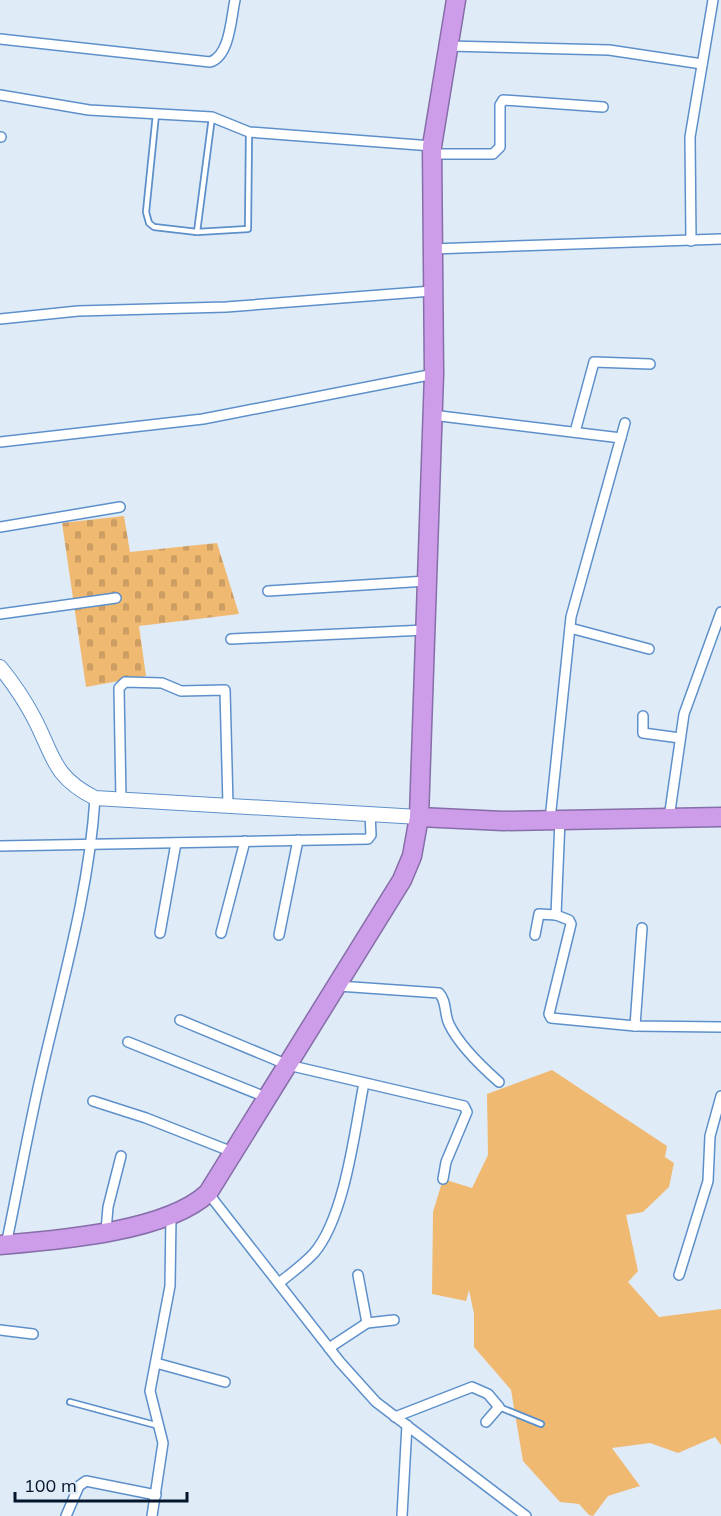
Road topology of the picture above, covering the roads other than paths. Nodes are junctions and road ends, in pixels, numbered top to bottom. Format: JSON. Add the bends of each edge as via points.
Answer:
{"nodes":[{"id":1,"x":235,"y":0,"type":"edge"},
{"id":2,"x":456,"y":0,"type":"edge"},
{"id":3,"x":713,"y":0,"type":"edge"},
{"id":4,"x":0,"y":39,"type":"edge"},
{"id":5,"x":448,"y":46,"type":"junction"},
{"id":6,"x":702,"y":64,"type":"junction"},
{"id":7,"x":0,"y":95,"type":"edge"},
{"id":8,"x":603,"y":107,"type":"dead end"},
{"id":9,"x":156,"y":114,"type":"junction"},
{"id":10,"x":212,"y":117,"type":"junction"},
{"id":11,"x":249,"y":132,"type":"junction"},
{"id":12,"x":432,"y":150,"type":"junction"},
{"id":13,"x":197,"y":232,"type":"junction"},
{"id":14,"x":721,"y":239,"type":"edge"},
{"id":15,"x":691,"y":241,"type":"junction"},
{"id":16,"x":432,"y":249,"type":"junction"},
{"id":17,"x":432,"y":291,"type":"junction"},
{"id":18,"x":0,"y":319,"type":"edge"},
{"id":19,"x":650,"y":364,"type":"dead end"},
{"id":20,"x":434,"y":374,"type":"junction"},
{"id":21,"x":432,"y":415,"type":"junction"},
{"id":22,"x":625,"y":423,"type":"dead end"},
{"id":23,"x":575,"y":432,"type":"junction"},
{"id":24,"x":621,"y":438,"type":"junction"},
{"id":25,"x":0,"y":442,"type":"edge"},
{"id":26,"x":120,"y":507,"type":"dead end"},
{"id":27,"x":0,"y":527,"type":"edge"},
{"id":28,"x":427,"y":581,"type":"junction"},
{"id":29,"x":268,"y":591,"type":"dead end"},
{"id":30,"x":116,"y":598,"type":"dead end"},
{"id":31,"x":721,"y":612,"type":"edge"},
{"id":32,"x":0,"y":614,"type":"edge"},
{"id":33,"x":570,"y":628,"type":"junction"},
{"id":34,"x":425,"y":630,"type":"junction"},
{"id":35,"x":231,"y":639,"type":"dead end"},
{"id":36,"x":710,"y":643,"type":"junction"},
{"id":37,"x":721,"y":646,"type":"edge"},
{"id":38,"x":649,"y":649,"type":"dead end"},
{"id":39,"x":0,"y":667,"type":"edge"},
{"id":40,"x":644,"y":716,"type":"dead end"},
{"id":41,"x":680,"y":738,"type":"junction"},
{"id":42,"x":95,"y":798,"type":"junction"},
{"id":43,"x":121,"y":800,"type":"junction"},
{"id":44,"x":228,"y":805,"type":"junction"},
{"id":45,"x":376,"y":813,"type":"junction"},
{"id":46,"x":419,"y":817,"type":"junction"},
{"id":47,"x":721,"y":817,"type":"edge"},
{"id":48,"x":669,"y":818,"type":"junction"},
{"id":49,"x":555,"y":820,"type":"junction"},
{"id":50,"x":298,"y":840,"type":"junction"},
{"id":51,"x":245,"y":841,"type":"junction"},
{"id":52,"x":176,"y":843,"type":"junction"},
{"id":53,"x":92,"y":844,"type":"junction"},
{"id":54,"x":0,"y":846,"type":"edge"},
{"id":55,"x":556,"y":915,"type":"junction"},
{"id":56,"x":642,"y":928,"type":"dead end"},
{"id":57,"x":160,"y":933,"type":"dead end"},
{"id":58,"x":221,"y":933,"type":"dead end"},
{"id":59,"x":279,"y":934,"type":"dead end"},
{"id":60,"x":535,"y":935,"type":"dead end"},
{"id":61,"x":338,"y":986,"type":"junction"},
{"id":62,"x":180,"y":1020,"type":"dead end"},
{"id":63,"x":635,"y":1026,"type":"junction"},
{"id":64,"x":721,"y":1027,"type":"edge"},
{"id":65,"x":128,"y":1042,"type":"dead end"},
{"id":66,"x":288,"y":1065,"type":"junction"},
{"id":67,"x":499,"y":1082,"type":"dead end"},
{"id":68,"x":364,"y":1083,"type":"junction"},
{"id":69,"x":721,"y":1096,"type":"edge"},
{"id":70,"x":268,"y":1098,"type":"junction"},
{"id":71,"x":93,"y":1101,"type":"dead end"},
{"id":72,"x":718,"y":1119,"type":"edge"},
{"id":73,"x":235,"y":1153,"type":"junction"},
{"id":74,"x":121,"y":1156,"type":"dead end"},
{"id":75,"x":443,"y":1179,"type":"dead end"},
{"id":76,"x":208,"y":1193,"type":"junction"},
{"id":77,"x":171,"y":1216,"type":"junction"},
{"id":78,"x":106,"y":1231,"type":"junction"},
{"id":79,"x":3,"y":1245,"type":"edge"},
{"id":80,"x":358,"y":1275,"type":"dead end"},
{"id":81,"x":679,"y":1275,"type":"dead end"},
{"id":82,"x":279,"y":1283,"type":"junction"},
{"id":83,"x":394,"y":1320,"type":"dead end"},
{"id":84,"x":367,"y":1323,"type":"junction"},
{"id":85,"x":0,"y":1330,"type":"edge"},
{"id":86,"x":33,"y":1334,"type":"dead end"},
{"id":87,"x":329,"y":1348,"type":"junction"},
{"id":88,"x":156,"y":1363,"type":"junction"},
{"id":89,"x":225,"y":1382,"type":"dead end"},
{"id":90,"x":70,"y":1402,"type":"dead end"},
{"id":91,"x":499,"y":1407,"type":"junction"},
{"id":92,"x":395,"y":1417,"type":"junction"},
{"id":93,"x":486,"y":1422,"type":"dead end"},
{"id":94,"x":541,"y":1424,"type":"dead end"},
{"id":95,"x":407,"y":1425,"type":"junction"},
{"id":96,"x":159,"y":1426,"type":"junction"},
{"id":97,"x":156,"y":1495,"type":"junction"},
{"id":98,"x":66,"y":1516,"type":"edge"},
{"id":99,"x":152,"y":1516,"type":"edge"},
{"id":100,"x":402,"y":1516,"type":"edge"},
{"id":101,"x":526,"y":1516,"type":"edge"}],
"edges":[{"from":1,"to":4,"type":"street","via":[[224,50],[210,62]]},
{"from":2,"to":5,"type":"highway"},
{"from":3,"to":6,"type":"street"},
{"from":5,"to":6,"type":"street","via":[[609,50]]},
{"from":5,"to":12,"type":"highway"},
{"from":6,"to":15,"type":"street","via":[[690,137]]},
{"from":7,"to":9,"type":"street","via":[[89,110]]},
{"from":8,"to":12,"type":"street","via":[[503,100],[498,152]]},
{"from":9,"to":10,"type":"street"},
{"from":9,"to":13,"type":"lane","via":[[147,217],[153,227]]},
{"from":10,"to":11,"type":"street"},
{"from":10,"to":13,"type":"lane"},
{"from":11,"to":12,"type":"street"},
{"from":11,"to":13,"type":"lane","via":[[249,227],[246,231]]},
{"from":12,"to":16,"type":"highway"},
{"from":14,"to":15,"type":"street"},
{"from":15,"to":16,"type":"street"},
{"from":16,"to":17,"type":"highway"},
{"from":17,"to":18,"type":"street"},
{"from":17,"to":20,"type":"highway"},
{"from":19,"to":23,"type":"street","via":[[594,362]]},
{"from":20,"to":21,"type":"highway"},
{"from":20,"to":25,"type":"street","via":[[203,419]]},
{"from":21,"to":23,"type":"street"},
{"from":21,"to":28,"type":"highway"},
{"from":22,"to":24,"type":"street"},
{"from":23,"to":24,"type":"street"},
{"from":24,"to":33,"type":"street"},
{"from":26,"to":27,"type":"street"},
{"from":28,"to":29,"type":"street"},
{"from":28,"to":34,"type":"highway"},
{"from":30,"to":32,"type":"street"},
{"from":31,"to":36,"type":"street"},
{"from":33,"to":38,"type":"street"},
{"from":33,"to":49,"type":"street"},
{"from":34,"to":35,"type":"street"},
{"from":34,"to":46,"type":"highway"},
{"from":36,"to":37,"type":"street"},
{"from":36,"to":41,"type":"street","via":[[684,714]]},
{"from":39,"to":42,"type":"main road","via":[[18,688],[62,774],[76,789]]},
{"from":40,"to":41,"type":"street","via":[[643,733]]},
{"from":41,"to":48,"type":"street"},
{"from":42,"to":43,"type":"main road"},
{"from":42,"to":53,"type":"street"},
{"from":43,"to":44,"type":"main road"},
{"from":43,"to":44,"type":"street","via":[[118,688],[124,682],[147,681],[181,691],[225,690]]},
{"from":44,"to":45,"type":"main road"},
{"from":45,"to":46,"type":"main road"},
{"from":45,"to":50,"type":"street","via":[[368,839]]},
{"from":46,"to":49,"type":"highway"},
{"from":46,"to":61,"type":"highway","via":[[412,856],[402,880]]},
{"from":47,"to":48,"type":"highway"},
{"from":48,"to":49,"type":"highway"},
{"from":49,"to":55,"type":"street"},
{"from":50,"to":51,"type":"street"},
{"from":50,"to":59,"type":"street"},
{"from":51,"to":52,"type":"street"},
{"from":51,"to":58,"type":"street"},
{"from":52,"to":53,"type":"street"},
{"from":52,"to":57,"type":"street"},
{"from":53,"to":54,"type":"street"},
{"from":53,"to":79,"type":"street","via":[[81,909]]},
{"from":55,"to":60,"type":"street","via":[[539,914]]},
{"from":55,"to":63,"type":"street","via":[[571,924],[550,1017]]},
{"from":56,"to":63,"type":"street"},
{"from":61,"to":66,"type":"highway"},
{"from":61,"to":67,"type":"street","via":[[439,993],[455,1034]]},
{"from":62,"to":66,"type":"street"},
{"from":63,"to":64,"type":"street"},
{"from":65,"to":70,"type":"street"},
{"from":66,"to":68,"type":"street"},
{"from":66,"to":70,"type":"highway"},
{"from":68,"to":75,"type":"street","via":[[466,1107]]},
{"from":68,"to":82,"type":"street","via":[[344,1183],[330,1224],[315,1252]]},
{"from":69,"to":72,"type":"street"},
{"from":70,"to":73,"type":"highway"},
{"from":71,"to":73,"type":"street"},
{"from":72,"to":81,"type":"street","via":[[708,1152],[709,1175]]},
{"from":73,"to":76,"type":"highway"},
{"from":74,"to":78,"type":"street"},
{"from":76,"to":77,"type":"highway","via":[[188,1209]]},
{"from":76,"to":82,"type":"street"},
{"from":77,"to":78,"type":"highway"},
{"from":77,"to":88,"type":"street","via":[[170,1286]]},
{"from":78,"to":79,"type":"highway"},
{"from":80,"to":84,"type":"street"},
{"from":82,"to":87,"type":"street"},
{"from":83,"to":84,"type":"street"},
{"from":84,"to":87,"type":"street"},
{"from":85,"to":86,"type":"street"},
{"from":87,"to":92,"type":"street","via":[[376,1402]]},
{"from":88,"to":89,"type":"street"},
{"from":88,"to":96,"type":"street","via":[[150,1398]]},
{"from":90,"to":96,"type":"lane"},
{"from":91,"to":92,"type":"street","via":[[488,1394],[472,1387]]},
{"from":91,"to":93,"type":"street"},
{"from":91,"to":94,"type":"lane"},
{"from":92,"to":95,"type":"street"},
{"from":95,"to":100,"type":"street"},
{"from":95,"to":101,"type":"street"},
{"from":96,"to":97,"type":"street","via":[[163,1443]]},
{"from":97,"to":98,"type":"street","via":[[86,1481],[79,1486]]},
{"from":97,"to":99,"type":"street"}]}
